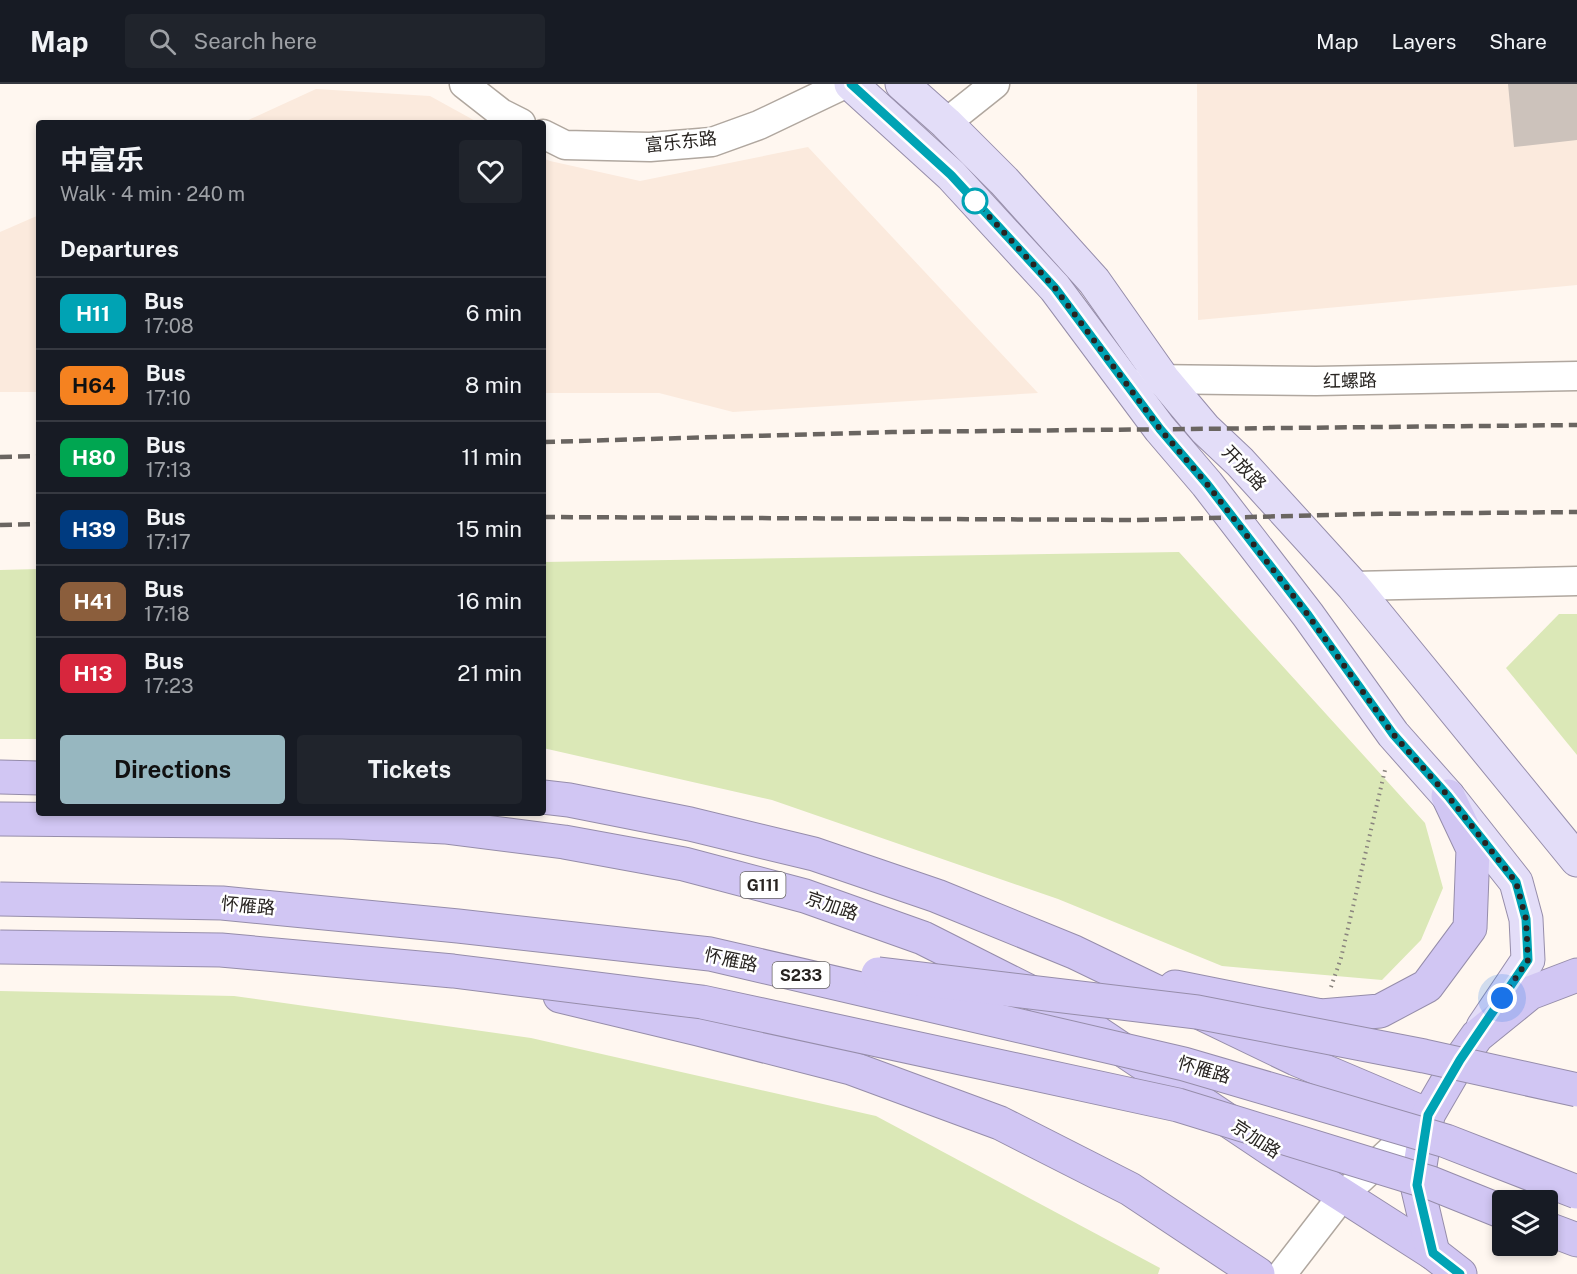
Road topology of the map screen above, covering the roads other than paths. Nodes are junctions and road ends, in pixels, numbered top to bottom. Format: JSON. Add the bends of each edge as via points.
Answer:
{"nodes":[{"id":1,"x":464,"y":84,"type":"edge"},
{"id":2,"x":845,"y":84,"type":"edge"},
{"id":3,"x":851,"y":84,"type":"edge"},
{"id":4,"x":902,"y":84,"type":"edge"},
{"id":5,"x":996,"y":84,"type":"edge"},
{"id":6,"x":515,"y":120,"type":"edge"},
{"id":7,"x":946,"y":123,"type":"junction"},
{"id":8,"x":546,"y":136,"type":"edge"},
{"id":9,"x":1577,"y":376,"type":"edge"},
{"id":10,"x":1122,"y":379,"type":"junction"},
{"id":11,"x":1163,"y":379,"type":"junction"},
{"id":12,"x":1577,"y":581,"type":"edge"},
{"id":13,"x":1353,"y":586,"type":"junction"},
{"id":14,"x":0,"y":777,"type":"edge"},
{"id":15,"x":36,"y":778,"type":"edge"},
{"id":16,"x":1448,"y":796,"type":"junction"},
{"id":17,"x":546,"y":797,"type":"edge"},
{"id":18,"x":0,"y":819,"type":"edge"},
{"id":19,"x":1577,"y":860,"type":"edge"},
{"id":20,"x":0,"y":899,"type":"edge"},
{"id":21,"x":0,"y":947,"type":"edge"},
{"id":22,"x":710,"y":954,"type":"junction"},
{"id":23,"x":453,"y":970,"type":"junction"},
{"id":24,"x":1577,"y":975,"type":"edge"},
{"id":25,"x":1129,"y":977,"type":"junction"},
{"id":26,"x":1477,"y":1036,"type":"junction"},
{"id":27,"x":1577,"y":1090,"type":"edge"},
{"id":28,"x":1428,"y":1115,"type":"junction"},
{"id":29,"x":1577,"y":1192,"type":"edge"},
{"id":30,"x":1343,"y":1195,"type":"junction"},
{"id":31,"x":1492,"y":1208,"type":"edge"},
{"id":32,"x":1558,"y":1233,"type":"edge"},
{"id":33,"x":1577,"y":1240,"type":"edge"},
{"id":34,"x":1433,"y":1253,"type":"junction"},
{"id":35,"x":1258,"y":1274,"type":"edge"},
{"id":36,"x":1282,"y":1274,"type":"edge"},
{"id":37,"x":1460,"y":1274,"type":"edge"}],
"edges":[{"from":1,"to":6,"type":"street"},
{"from":2,"to":8,"type":"street","name":"富乐东路","via":[[759,125],[712,142],[650,147],[565,145]]},
{"from":3,"to":10,"type":"main road","name":"开放路","via":[[959,184],[1055,288]]},
{"from":4,"to":7,"type":"main road","name":"开放路"},
{"from":5,"to":7,"type":"street"},
{"from":7,"to":11,"type":"main road","name":"开放路","via":[[1094,281]]},
{"from":9,"to":11,"type":"street","name":"红螺路","via":[[1316,381]]},
{"from":10,"to":11,"type":"street","name":"红螺路"},
{"from":10,"to":16,"type":"main road","name":"开放路","via":[[1308,615],[1393,734]]},
{"from":11,"to":13,"type":"main road","name":"开放路","via":[[1204,429],[1240,462]]},
{"from":12,"to":13,"type":"street"},
{"from":13,"to":19,"type":"main road","name":"开放路"},
{"from":14,"to":15,"type":"highway"},
{"from":16,"to":25,"type":"highway","via":[[1473,849],[1470,928],[1427,986],[1380,1011],[1322,1016]]},
{"from":16,"to":26,"type":"main road","name":"开放路","via":[[1516,882],[1526,919],[1528,960]]},
{"from":17,"to":25,"type":"highway","number":"G111","via":[[690,824],[814,854],[937,896]]},
{"from":18,"to":30,"type":"highway","name":"京加路","number":"G111","via":[[343,822],[445,827],[564,842],[684,864],[805,896],[923,938],[1056,1005]]},
{"from":20,"to":22,"type":"highway","name":"怀雁路","number":"S233","bridge":true,"via":[[222,903]]},
{"from":21,"to":23,"type":"highway","bridge":true,"via":[[221,950]]},
{"from":22,"to":27,"type":"highway","bridge":true,"via":[[1197,1012]]},
{"from":22,"to":29,"type":"highway","name":"怀雁路","number":"S233","bridge":true,"via":[[1184,1064],[1446,1141]]},
{"from":23,"to":31,"type":"highway","bridge":true,"via":[[702,1002],[1178,1105],[1431,1184]]},
{"from":23,"to":35,"type":"highway","bridge":true,"via":[[851,1068],[1000,1123],[1130,1190]]},
{"from":24,"to":26,"type":"highway","via":[[1530,993]]},
{"from":25,"to":28,"type":"highway","number":"G111","via":[[1296,1059]]},
{"from":26,"to":28,"type":"highway"},
{"from":28,"to":30,"type":"street"},
{"from":28,"to":34,"type":"highway","via":[[1417,1185]]},
{"from":30,"to":34,"type":"highway","name":"京加路","number":"G111"},
{"from":30,"to":36,"type":"street"},
{"from":32,"to":33,"type":"highway"},
{"from":34,"to":37,"type":"highway","number":"G111"}]}
